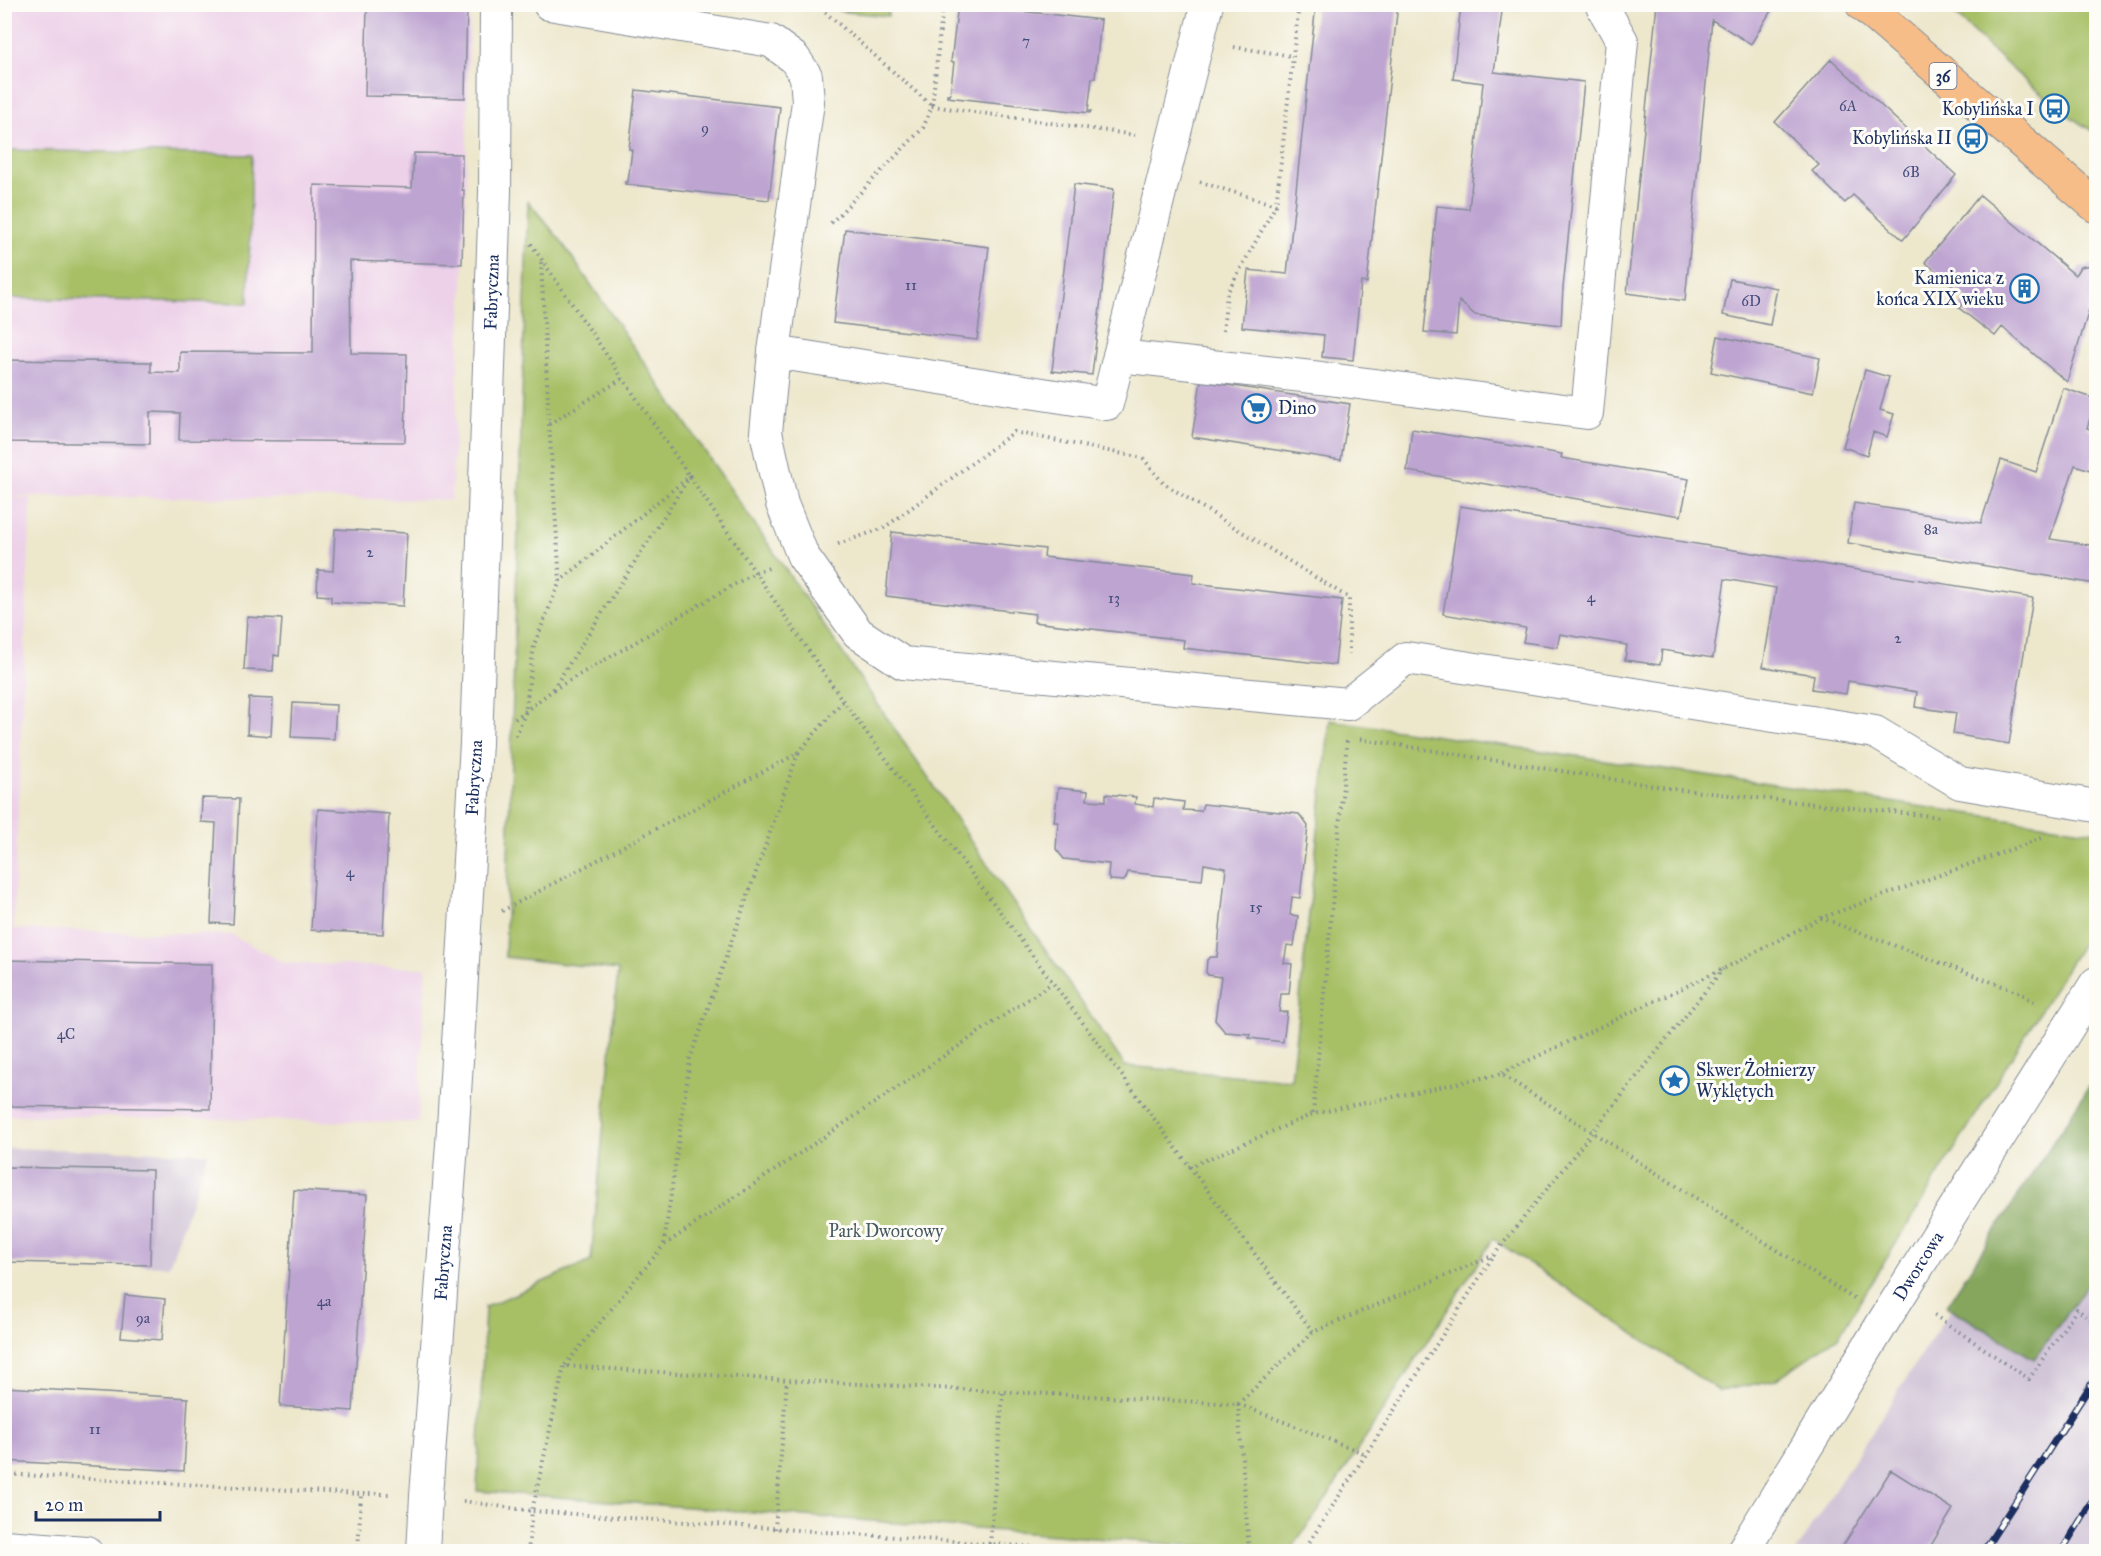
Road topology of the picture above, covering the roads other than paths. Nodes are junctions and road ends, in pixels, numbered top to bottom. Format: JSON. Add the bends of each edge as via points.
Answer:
{"nodes":[{"id":1,"x":496,"y":4,"type":"edge"},
{"id":2,"x":549,"y":4,"type":"edge"},
{"id":3,"x":1207,"y":4,"type":"edge"},
{"id":4,"x":1601,"y":4,"type":"edge"},
{"id":5,"x":1862,"y":4,"type":"edge"},
{"id":6,"x":2097,"y":206,"type":"edge"},
{"id":7,"x":774,"y":352,"type":"junction"},
{"id":8,"x":1119,"y":356,"type":"junction"},
{"id":9,"x":2097,"y":806,"type":"edge"},
{"id":10,"x":2097,"y":983,"type":"edge"},
{"id":11,"x":4,"y":1546,"type":"edge"},
{"id":12,"x":86,"y":1551,"type":"edge"},
{"id":13,"x":423,"y":1551,"type":"edge"},
{"id":14,"x":1742,"y":1551,"type":"edge"}],
"edges":[{"from":1,"to":13,"type":"street","name":"Fabryczna","via":[[495,204],[476,743]]},
{"from":2,"to":7,"type":"street","via":[[771,41],[794,58],[806,76],[808,102]]},
{"from":3,"to":8,"type":"street"},
{"from":4,"to":8,"type":"street","via":[[1622,41],[1587,413]]},
{"from":5,"to":6,"type":"main road","number":"36"},
{"from":7,"to":8,"type":"street","via":[[1107,404]]},
{"from":7,"to":9,"type":"street","via":[[766,432],[782,504],[803,556],[858,633],[903,663],[1348,704],[1406,658],[1875,732],[1960,783]]},
{"from":10,"to":14,"type":"street","name":"Dworcowa"},
{"from":11,"to":12,"type":"street"}]}
